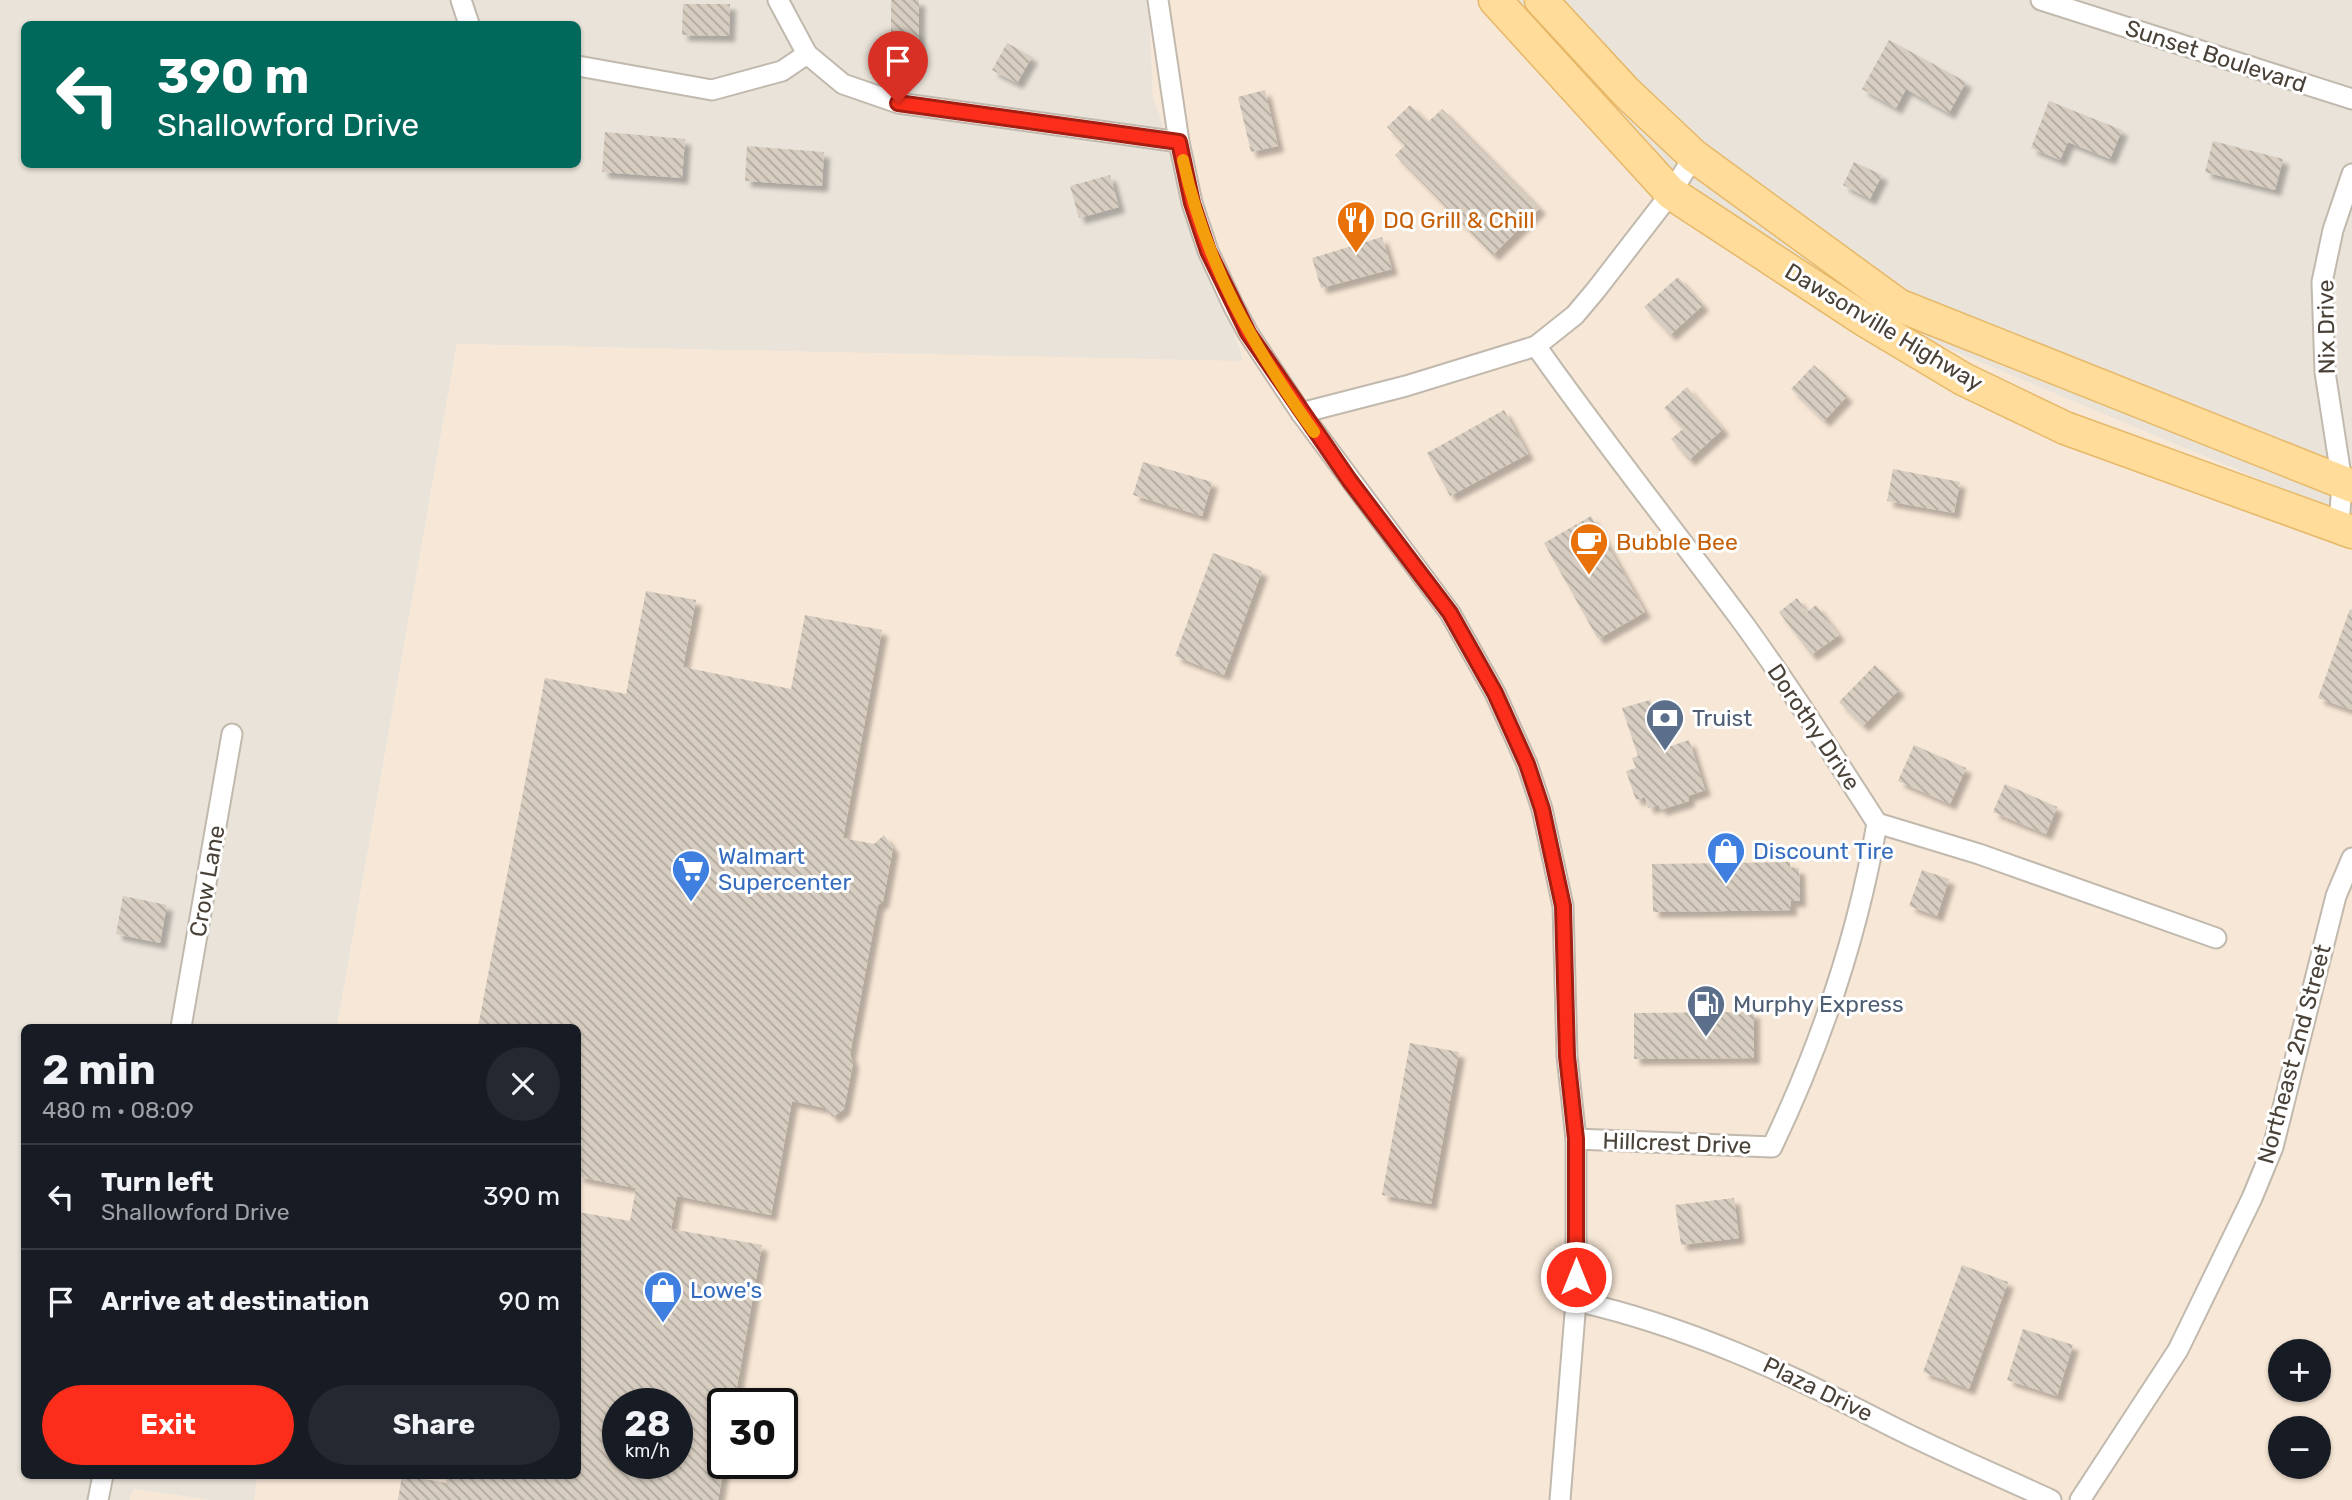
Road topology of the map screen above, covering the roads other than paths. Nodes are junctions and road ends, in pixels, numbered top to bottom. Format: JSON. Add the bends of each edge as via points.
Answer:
{"nodes":[{"id":1,"x":461,"y":0,"type":"edge"},
{"id":2,"x":778,"y":0,"type":"edge"},
{"id":3,"x":1157,"y":0,"type":"edge"},
{"id":4,"x":1495,"y":0,"type":"edge"},
{"id":5,"x":1541,"y":0,"type":"edge"},
{"id":6,"x":2040,"y":0,"type":"edge"},
{"id":7,"x":467,"y":21,"type":"edge"},
{"id":8,"x":807,"y":54,"type":"junction"},
{"id":9,"x":581,"y":67,"type":"edge"},
{"id":10,"x":2352,"y":99,"type":"edge"},
{"id":11,"x":1179,"y":142,"type":"junction"},
{"id":12,"x":1695,"y":156,"type":"junction"},
{"id":13,"x":2352,"y":174,"type":"edge"},
{"id":14,"x":1671,"y":193,"type":"junction"},
{"id":15,"x":1536,"y":346,"type":"junction"},
{"id":16,"x":1301,"y":413,"type":"junction"},
{"id":17,"x":2347,"y":484,"type":"edge"},
{"id":18,"x":2346,"y":529,"type":"edge"},
{"id":19,"x":232,"y":734,"type":"dead end"},
{"id":20,"x":1877,"y":823,"type":"junction"},
{"id":21,"x":2352,"y":858,"type":"edge"},
{"id":22,"x":2216,"y":938,"type":"dead end"},
{"id":23,"x":182,"y":1024,"type":"edge"},
{"id":24,"x":1576,"y":1139,"type":"junction"},
{"id":25,"x":1576,"y":1301,"type":"junction"},
{"id":26,"x":102,"y":1479,"type":"edge"},
{"id":27,"x":98,"y":1500,"type":"edge"},
{"id":28,"x":1560,"y":1500,"type":"edge"},
{"id":29,"x":2051,"y":1500,"type":"edge"},
{"id":30,"x":2081,"y":1500,"type":"edge"}],
"edges":[{"from":1,"to":7,"type":"street"},
{"from":2,"to":8,"type":"street"},
{"from":3,"to":11,"type":"street"},
{"from":4,"to":14,"type":"main road","name":"Dawsonville Highway"},
{"from":5,"to":12,"type":"main road","name":"Dawsonville Highway","via":[[1626,92]]},
{"from":6,"to":10,"type":"street","name":"Sunset Boulevard"},
{"from":8,"to":9,"type":"street","via":[[782,71],[712,90]]},
{"from":8,"to":11,"type":"street","via":[[843,84],[898,103]]},
{"from":11,"to":16,"type":"street","via":[[1208,251],[1248,333]]},
{"from":12,"to":14,"type":"street"},
{"from":12,"to":17,"type":"main road","name":"Dawsonville Highway","via":[[1898,305]]},
{"from":13,"to":17,"type":"street","name":"Nix Drive","via":[[2322,282],[2325,372]]},
{"from":14,"to":15,"type":"street","via":[[1575,315]]},
{"from":14,"to":18,"type":"main road","name":"Dawsonville Highway","via":[[1866,321],[1972,383],[2065,428]]},
{"from":15,"to":16,"type":"street"},
{"from":15,"to":20,"type":"street","name":"Dorothy Drive","via":[[1618,462],[1743,623]]},
{"from":16,"to":24,"type":"street","via":[[1450,613],[1495,693],[1527,764],[1563,906],[1567,1056]]},
{"from":17,"to":18,"type":"street","name":"Nix Drive"},
{"from":19,"to":23,"type":"street","name":"Crow Lane"},
{"from":20,"to":22,"type":"street"},
{"from":20,"to":24,"type":"street","name":"Hillcrest Drive","via":[[1848,951],[1810,1060],[1772,1147]]},
{"from":21,"to":30,"type":"street","name":"Northeast 2nd Street","via":[[2336,897],[2273,1147],[2252,1198],[2178,1350]]},
{"from":24,"to":25,"type":"street"},
{"from":25,"to":28,"type":"street"},
{"from":25,"to":29,"type":"street","name":"Plaza Drive","via":[[1618,1310],[1730,1348]]},
{"from":26,"to":27,"type":"street"}]}
